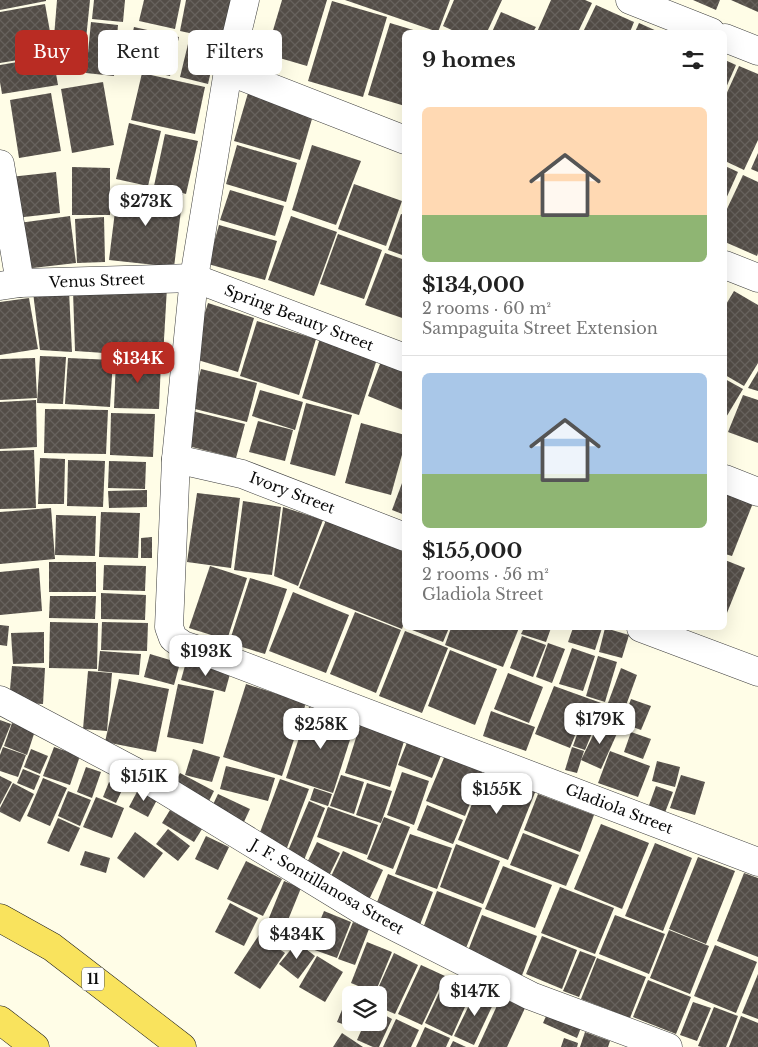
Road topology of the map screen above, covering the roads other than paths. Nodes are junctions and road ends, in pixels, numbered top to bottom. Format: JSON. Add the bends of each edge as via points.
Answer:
{"nodes":[{"id":1,"x":244,"y":0,"type":"edge"},
{"id":2,"x":630,"y":0,"type":"edge"},
{"id":3,"x":237,"y":30,"type":"edge"},
{"id":4,"x":706,"y":30,"type":"edge"},
{"id":5,"x":727,"y":39,"type":"edge"},
{"id":6,"x":758,"y":52,"type":"edge"},
{"id":7,"x":227,"y":75,"type":"edge"},
{"id":8,"x":238,"y":75,"type":"edge"},
{"id":9,"x":402,"y":139,"type":"edge"},
{"id":10,"x":0,"y":164,"type":"edge"},
{"id":11,"x":727,"y":266,"type":"edge"},
{"id":12,"x":194,"y":278,"type":"junction"},
{"id":13,"x":758,"y":278,"type":"edge"},
{"id":14,"x":10,"y":285,"type":"edge"},
{"id":15,"x":402,"y":357,"type":"edge"},
{"id":16,"x":176,"y":459,"type":"junction"},
{"id":17,"x":727,"y":480,"type":"edge"},
{"id":18,"x":758,"y":492,"type":"edge"},
{"id":19,"x":402,"y":536,"type":"edge"},
{"id":20,"x":646,"y":630,"type":"edge"},
{"id":21,"x":758,"y":672,"type":"edge"},
{"id":22,"x":0,"y":700,"type":"edge"},
{"id":23,"x":758,"y":862,"type":"edge"},
{"id":24,"x":0,"y":918,"type":"edge"},
{"id":25,"x":0,"y":1020,"type":"edge"},
{"id":26,"x":35,"y":1047,"type":"edge"},
{"id":27,"x":182,"y":1047,"type":"edge"},
{"id":28,"x":668,"y":1047,"type":"edge"}],
"edges":[{"from":1,"to":3,"type":"street"},
{"from":2,"to":4,"type":"street"},
{"from":5,"to":6,"type":"street"},
{"from":7,"to":12,"type":"street"},
{"from":8,"to":9,"type":"street"},
{"from":10,"to":14,"type":"street"},
{"from":11,"to":13,"type":"street"},
{"from":12,"to":14,"type":"street","name":"Venus Street"},
{"from":12,"to":15,"type":"street","name":"Spring Beauty Street"},
{"from":12,"to":16,"type":"street"},
{"from":16,"to":19,"type":"street","name":"Ivory Street","via":[[242,474]]},
{"from":16,"to":23,"type":"street","name":"Gladiola Street","via":[[169,627],[173,638],[183,645]]},
{"from":17,"to":18,"type":"street"},
{"from":20,"to":21,"type":"street"},
{"from":22,"to":28,"type":"street","name":"J. F. Sontillanosa Street","via":[[132,770],[360,910],[531,996]]},
{"from":24,"to":27,"type":"main road","number":"11","via":[[52,947]]},
{"from":25,"to":26,"type":"main road"}]}
